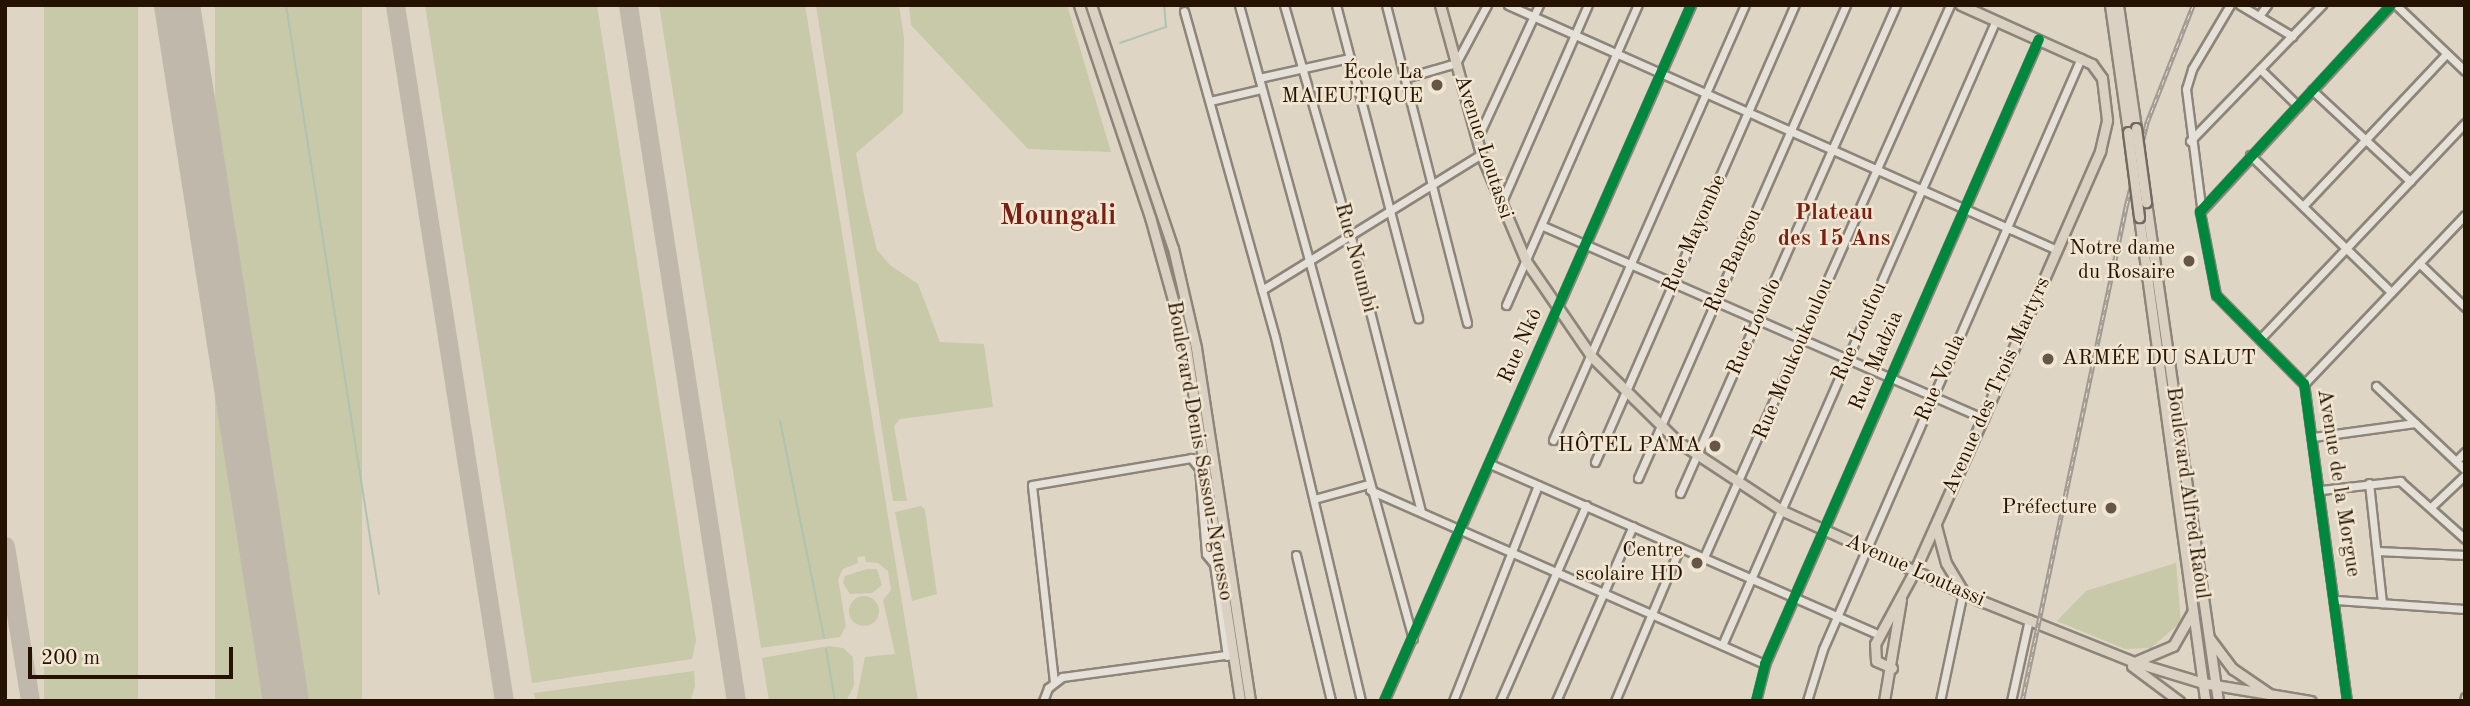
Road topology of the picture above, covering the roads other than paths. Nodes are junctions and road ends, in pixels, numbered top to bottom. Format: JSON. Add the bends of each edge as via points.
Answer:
{"nodes":[{"id":1,"x":1079,"y":5,"type":"edge"},
{"id":2,"x":1091,"y":5,"type":"edge"},
{"id":3,"x":1239,"y":5,"type":"edge"},
{"id":4,"x":1284,"y":5,"type":"edge"},
{"id":5,"x":1336,"y":5,"type":"edge"},
{"id":6,"x":1387,"y":5,"type":"edge"},
{"id":7,"x":1440,"y":5,"type":"edge"},
{"id":8,"x":1487,"y":5,"type":"edge"},
{"id":9,"x":1508,"y":5,"type":"edge"},
{"id":10,"x":1539,"y":5,"type":"edge"},
{"id":11,"x":1588,"y":5,"type":"edge"},
{"id":12,"x":1638,"y":5,"type":"edge"},
{"id":13,"x":1691,"y":5,"type":"edge"},
{"id":14,"x":1745,"y":5,"type":"edge"},
{"id":15,"x":1795,"y":5,"type":"edge"},
{"id":16,"x":1846,"y":5,"type":"edge"},
{"id":17,"x":1896,"y":5,"type":"edge"},
{"id":18,"x":1950,"y":5,"type":"edge"},
{"id":19,"x":1961,"y":5,"type":"edge"},
{"id":20,"x":2110,"y":5,"type":"edge"},
{"id":21,"x":2118,"y":5,"type":"edge"},
{"id":22,"x":2230,"y":5,"type":"edge"},
{"id":23,"x":2240,"y":5,"type":"edge"},
{"id":24,"x":2267,"y":5,"type":"edge"},
{"id":25,"x":2322,"y":5,"type":"edge"},
{"id":26,"x":2393,"y":5,"type":"edge"},
{"id":27,"x":1184,"y":11,"type":"dead end"},
{"id":28,"x":1534,"y":16,"type":"junction"},
{"id":29,"x":2259,"y":16,"type":"junction"},
{"id":30,"x":1996,"y":20,"type":"junction"},
{"id":31,"x":1576,"y":34,"type":"junction"},
{"id":32,"x":2292,"y":36,"type":"junction"},
{"id":33,"x":2039,"y":39,"type":"junction"},
{"id":34,"x":1618,"y":54,"type":"junction"},
{"id":35,"x":2446,"y":54,"type":"junction"},
{"id":36,"x":1349,"y":58,"type":"junction"},
{"id":37,"x":2081,"y":58,"type":"junction"},
{"id":38,"x":1456,"y":63,"type":"junction"},
{"id":39,"x":1302,"y":69,"type":"junction"},
{"id":40,"x":2260,"y":69,"type":"junction"},
{"id":41,"x":2465,"y":71,"type":"edge"},
{"id":42,"x":1661,"y":73,"type":"junction"},
{"id":43,"x":1259,"y":78,"type":"junction"},
{"id":44,"x":1405,"y":78,"type":"junction"},
{"id":45,"x":1261,"y":89,"type":"junction"},
{"id":46,"x":2312,"y":90,"type":"junction"},
{"id":47,"x":1706,"y":93,"type":"junction"},
{"id":48,"x":1210,"y":101,"type":"junction"},
{"id":49,"x":2298,"y":106,"type":"junction"},
{"id":50,"x":1749,"y":113,"type":"junction"},
{"id":51,"x":2465,"y":123,"type":"edge"},
{"id":52,"x":2132,"y":130,"type":"junction"},
{"id":53,"x":1790,"y":131,"type":"junction"},
{"id":54,"x":2367,"y":139,"type":"junction"},
{"id":55,"x":1476,"y":140,"type":"junction"},
{"id":56,"x":2190,"y":141,"type":"junction"},
{"id":57,"x":1832,"y":150,"type":"junction"},
{"id":58,"x":1481,"y":154,"type":"junction"},
{"id":59,"x":2250,"y":155,"type":"junction"},
{"id":60,"x":1877,"y":170,"type":"junction"},
{"id":61,"x":2410,"y":181,"type":"junction"},
{"id":62,"x":1432,"y":184,"type":"junction"},
{"id":63,"x":1922,"y":190,"type":"junction"},
{"id":64,"x":2201,"y":206,"type":"junction"},
{"id":65,"x":2303,"y":206,"type":"junction"},
{"id":66,"x":1500,"y":207,"type":"junction"},
{"id":67,"x":1390,"y":208,"type":"junction"},
{"id":68,"x":1964,"y":209,"type":"junction"},
{"id":69,"x":2465,"y":215,"type":"edge"},
{"id":70,"x":1542,"y":226,"type":"junction"},
{"id":71,"x":2007,"y":228,"type":"junction"},
{"id":72,"x":1350,"y":233,"type":"junction"},
{"id":73,"x":1587,"y":245,"type":"junction"},
{"id":74,"x":2348,"y":249,"type":"junction"},
{"id":75,"x":2057,"y":250,"type":"junction"},
{"id":76,"x":1526,"y":261,"type":"junction"},
{"id":77,"x":1308,"y":263,"type":"junction"},
{"id":78,"x":2419,"y":263,"type":"junction"},
{"id":79,"x":1631,"y":264,"type":"junction"},
{"id":80,"x":1674,"y":283,"type":"junction"},
{"id":81,"x":1262,"y":290,"type":"junction"},
{"id":82,"x":2391,"y":292,"type":"junction"},
{"id":83,"x":1716,"y":302,"type":"junction"},
{"id":84,"x":1506,"y":305,"type":"dead end"},
{"id":85,"x":2464,"y":306,"type":"edge"},
{"id":86,"x":1558,"y":311,"type":"junction"},
{"id":87,"x":1418,"y":318,"type":"dead end"},
{"id":88,"x":1758,"y":320,"type":"junction"},
{"id":89,"x":1467,"y":323,"type":"dead end"},
{"id":90,"x":1804,"y":340,"type":"junction"},
{"id":91,"x":2260,"y":340,"type":"junction"},
{"id":92,"x":1592,"y":357,"type":"junction"},
{"id":93,"x":1847,"y":360,"type":"junction"},
{"id":94,"x":1890,"y":378,"type":"junction"},
{"id":95,"x":2304,"y":384,"type":"junction"},
{"id":96,"x":2376,"y":386,"type":"dead end"},
{"id":97,"x":1625,"y":394,"type":"junction"},
{"id":98,"x":1933,"y":396,"type":"junction"},
{"id":99,"x":1983,"y":418,"type":"junction"},
{"id":100,"x":2415,"y":422,"type":"junction"},
{"id":101,"x":1661,"y":428,"type":"junction"},
{"id":102,"x":2313,"y":437,"type":"junction"},
{"id":103,"x":1553,"y":440,"type":"dead end"},
{"id":104,"x":2465,"y":452,"type":"edge"},
{"id":105,"x":1697,"y":456,"type":"junction"},
{"id":106,"x":2456,"y":461,"type":"junction"},
{"id":107,"x":1595,"y":462,"type":"dead end"},
{"id":108,"x":1490,"y":464,"type":"junction"},
{"id":109,"x":2465,"y":470,"type":"edge"},
{"id":110,"x":2465,"y":475,"type":"edge"},
{"id":111,"x":1638,"y":478,"type":"dead end"},
{"id":112,"x":2370,"y":483,"type":"junction"},
{"id":113,"x":1538,"y":485,"type":"junction"},
{"id":114,"x":1739,"y":485,"type":"junction"},
{"id":115,"x":1369,"y":487,"type":"junction"},
{"id":116,"x":2321,"y":491,"type":"junction"},
{"id":117,"x":1680,"y":493,"type":"dead end"},
{"id":118,"x":1314,"y":499,"type":"junction"},
{"id":119,"x":1586,"y":505,"type":"junction"},
{"id":120,"x":2431,"y":507,"type":"junction"},
{"id":121,"x":1421,"y":511,"type":"junction"},
{"id":122,"x":1783,"y":511,"type":"junction"},
{"id":123,"x":1936,"y":524,"type":"junction"},
{"id":124,"x":1633,"y":526,"type":"junction"},
{"id":125,"x":1461,"y":530,"type":"junction"},
{"id":126,"x":1824,"y":531,"type":"junction"},
{"id":127,"x":2465,"y":539,"type":"edge"},
{"id":128,"x":1680,"y":547,"type":"junction"},
{"id":129,"x":1867,"y":549,"type":"junction"},
{"id":130,"x":1511,"y":551,"type":"junction"},
{"id":131,"x":2378,"y":551,"type":"junction"},
{"id":132,"x":1296,"y":555,"type":"dead end"},
{"id":133,"x":2465,"y":555,"type":"edge"},
{"id":134,"x":1704,"y":557,"type":"junction"},
{"id":135,"x":1216,"y":564,"type":"junction"},
{"id":136,"x":1915,"y":570,"type":"junction"},
{"id":137,"x":1558,"y":571,"type":"junction"},
{"id":138,"x":1751,"y":580,"type":"junction"},
{"id":139,"x":1605,"y":591,"type":"junction"},
{"id":140,"x":1963,"y":592,"type":"junction"},
{"id":141,"x":1902,"y":595,"type":"junction"},
{"id":142,"x":1795,"y":598,"type":"junction"},
{"id":143,"x":2336,"y":600,"type":"junction"},
{"id":144,"x":2382,"y":603,"type":"junction"},
{"id":145,"x":2465,"y":608,"type":"edge"},
{"id":146,"x":2193,"y":610,"type":"junction"},
{"id":147,"x":1653,"y":612,"type":"junction"},
{"id":148,"x":1837,"y":618,"type":"junction"},
{"id":149,"x":2029,"y":619,"type":"junction"},
{"id":150,"x":1879,"y":635,"type":"junction"},
{"id":151,"x":2208,"y":635,"type":"junction"},
{"id":152,"x":1413,"y":639,"type":"junction"},
{"id":153,"x":1723,"y":643,"type":"junction"},
{"id":154,"x":1230,"y":655,"type":"junction"},
{"id":155,"x":1765,"y":664,"type":"junction"},
{"id":156,"x":2133,"y":664,"type":"junction"},
{"id":157,"x":1892,"y":668,"type":"junction"},
{"id":158,"x":1054,"y":682,"type":"junction"},
{"id":159,"x":2203,"y":686,"type":"junction"},
{"id":160,"x":2216,"y":693,"type":"edge"},
{"id":161,"x":2279,"y":698,"type":"junction"},
{"id":162,"x":1043,"y":701,"type":"edge"},
{"id":163,"x":1240,"y":701,"type":"edge"},
{"id":164,"x":1250,"y":701,"type":"edge"},
{"id":165,"x":1331,"y":701,"type":"edge"},
{"id":166,"x":1362,"y":701,"type":"edge"},
{"id":167,"x":1384,"y":701,"type":"edge"},
{"id":168,"x":1453,"y":701,"type":"edge"},
{"id":169,"x":1500,"y":701,"type":"edge"},
{"id":170,"x":1556,"y":701,"type":"edge"},
{"id":171,"x":1615,"y":701,"type":"edge"},
{"id":172,"x":1756,"y":701,"type":"edge"},
{"id":173,"x":1807,"y":701,"type":"edge"},
{"id":174,"x":1884,"y":701,"type":"edge"},
{"id":175,"x":1940,"y":701,"type":"edge"},
{"id":176,"x":2011,"y":701,"type":"edge"},
{"id":177,"x":2179,"y":701,"type":"edge"},
{"id":178,"x":2205,"y":701,"type":"edge"},
{"id":179,"x":2308,"y":701,"type":"edge"},
{"id":180,"x":2347,"y":701,"type":"edge"}],
"edges":[{"from":1,"to":135,"type":"main road","name":"Boulevard Denis Sassou-Nguesso","via":[[1180,321]]},
{"from":2,"to":164,"type":"main road","name":"Boulevard Denis Sassou-Nguesso","via":[[1173,248],[1204,396]]},
{"from":3,"to":43,"type":"street"},
{"from":4,"to":39,"type":"street","name":"Rue Noumbi"},
{"from":5,"to":36,"type":"street"},
{"from":6,"to":44,"type":"street"},
{"from":7,"to":38,"type":"main road","name":"Avenue Loutassi"},
{"from":8,"to":38,"type":"street"},
{"from":9,"to":28,"type":"street"},
{"from":10,"to":28,"type":"street"},
{"from":11,"to":31,"type":"street"},
{"from":12,"to":34,"type":"street"},
{"from":13,"to":42,"type":"street","name":"Rue Nkô"},
{"from":14,"to":47,"type":"street"},
{"from":15,"to":50,"type":"street","name":"Rue Mayombe"},
{"from":16,"to":53,"type":"street","name":"Rue Bangou"},
{"from":17,"to":57,"type":"street","name":"Rue Louolo"},
{"from":18,"to":60,"type":"street","name":"Rue Moukoukoulou"},
{"from":19,"to":30,"type":"main road"},
{"from":20,"to":52,"type":"main road"},
{"from":21,"to":52,"type":"main road"},
{"from":22,"to":56,"type":"street","name":"Avenue de la Morgue","via":[[2187,81]]},
{"from":23,"to":29,"type":"street"},
{"from":24,"to":29,"type":"street"},
{"from":25,"to":32,"type":"street"},
{"from":26,"to":35,"type":"street"},
{"from":26,"to":46,"type":"street"},
{"from":27,"to":48,"type":"street"},
{"from":28,"to":31,"type":"street"},
{"from":28,"to":55,"type":"street"},
{"from":29,"to":32,"type":"street"},
{"from":30,"to":33,"type":"main road"},
{"from":30,"to":63,"type":"street","name":"Rue Loufou"},
{"from":31,"to":34,"type":"street"},
{"from":31,"to":66,"type":"street"},
{"from":32,"to":40,"type":"street"},
{"from":33,"to":37,"type":"main road"},
{"from":33,"to":68,"type":"street","name":"Rue Madzia"},
{"from":34,"to":42,"type":"street"},
{"from":34,"to":70,"type":"street"},
{"from":35,"to":41,"type":"street"},
{"from":35,"to":54,"type":"street"},
{"from":36,"to":39,"type":"street"},
{"from":36,"to":67,"type":"street"},
{"from":37,"to":71,"type":"street","name":"Rue Voula"},
{"from":37,"to":75,"type":"main road","name":"Avenue des Trois Martyrs","via":[[2099,72],[2107,120],[2100,151]]},
{"from":38,"to":44,"type":"street"},
{"from":38,"to":55,"type":"main road","name":"Avenue Loutassi"},
{"from":39,"to":43,"type":"street"},
{"from":39,"to":72,"type":"street","name":"Rue Noumbi"},
{"from":40,"to":49,"type":"street"},
{"from":40,"to":56,"type":"street"},
{"from":42,"to":47,"type":"street"},
{"from":42,"to":73,"type":"street","name":"Rue Nkô"},
{"from":43,"to":45,"type":"street"},
{"from":44,"to":62,"type":"street"},
{"from":45,"to":48,"type":"street"},
{"from":45,"to":77,"type":"street"},
{"from":46,"to":49,"type":"street"},
{"from":46,"to":54,"type":"street"},
{"from":47,"to":50,"type":"street"},
{"from":47,"to":79,"type":"street"},
{"from":48,"to":81,"type":"street"},
{"from":49,"to":59,"type":"street"},
{"from":50,"to":53,"type":"street"},
{"from":50,"to":80,"type":"street","name":"Rue Mayombe"},
{"from":51,"to":61,"type":"street"},
{"from":52,"to":146,"type":"main road","bridge":true,"via":[[2139,217]]},
{"from":52,"to":151,"type":"main road","name":"Boulevard Alfred Raôul","bridge":true},
{"from":53,"to":57,"type":"street"},
{"from":53,"to":83,"type":"street","name":"Rue Bangou"},
{"from":54,"to":61,"type":"street"},
{"from":54,"to":65,"type":"street"},
{"from":55,"to":58,"type":"main road","name":"Avenue Loutassi"},
{"from":56,"to":64,"type":"street","name":"Avenue de la Morgue"},
{"from":57,"to":60,"type":"street"},
{"from":57,"to":88,"type":"street","name":"Rue Louolo"},
{"from":58,"to":62,"type":"street"},
{"from":58,"to":66,"type":"main road","name":"Avenue Loutassi"},
{"from":59,"to":64,"type":"street"},
{"from":59,"to":65,"type":"street"},
{"from":60,"to":63,"type":"street"},
{"from":60,"to":90,"type":"street","name":"Rue Moukoukoulou"},
{"from":61,"to":74,"type":"street"},
{"from":62,"to":67,"type":"street"},
{"from":62,"to":89,"type":"street"},
{"from":63,"to":68,"type":"street"},
{"from":63,"to":93,"type":"street","name":"Rue Loufou"},
{"from":64,"to":91,"type":"street","name":"Avenue de la Morgue","via":[[2216,295]]},
{"from":65,"to":74,"type":"street"},
{"from":66,"to":76,"type":"main road","name":"Avenue Loutassi"},
{"from":67,"to":72,"type":"street"},
{"from":67,"to":87,"type":"street"},
{"from":68,"to":71,"type":"street"},
{"from":68,"to":94,"type":"street","name":"Rue Madzia"},
{"from":69,"to":78,"type":"street"},
{"from":70,"to":73,"type":"street"},
{"from":70,"to":76,"type":"street"},
{"from":71,"to":75,"type":"street"},
{"from":71,"to":98,"type":"street","name":"Rue Voula"},
{"from":72,"to":77,"type":"street"},
{"from":72,"to":121,"type":"street","name":"Rue Noumbi"},
{"from":73,"to":79,"type":"street"},
{"from":73,"to":86,"type":"street","name":"Rue Nkô"},
{"from":74,"to":82,"type":"street"},
{"from":74,"to":91,"type":"street"},
{"from":75,"to":99,"type":"main road","name":"Avenue des Trois Martyrs"},
{"from":76,"to":84,"type":"street"},
{"from":76,"to":86,"type":"main road","name":"Avenue Loutassi"},
{"from":77,"to":81,"type":"street"},
{"from":77,"to":115,"type":"street"},
{"from":78,"to":82,"type":"street"},
{"from":78,"to":85,"type":"street"},
{"from":79,"to":80,"type":"street"},
{"from":79,"to":92,"type":"street"},
{"from":80,"to":83,"type":"street"},
{"from":80,"to":97,"type":"street","name":"Rue Mayombe"},
{"from":81,"to":118,"type":"street"},
{"from":82,"to":95,"type":"street"},
{"from":83,"to":88,"type":"street"},
{"from":83,"to":101,"type":"street","name":"Rue Bangou"},
{"from":86,"to":92,"type":"main road","name":"Avenue Loutassi"},
{"from":86,"to":108,"type":"street","name":"Rue Nkô"},
{"from":88,"to":90,"type":"street"},
{"from":88,"to":105,"type":"street","name":"Rue Louolo"},
{"from":90,"to":93,"type":"street"},
{"from":90,"to":114,"type":"street","name":"Rue Moukoukoulou"},
{"from":91,"to":95,"type":"street","name":"Avenue de la Morgue"},
{"from":92,"to":97,"type":"main road","name":"Avenue Loutassi"},
{"from":92,"to":103,"type":"street"},
{"from":93,"to":94,"type":"street"},
{"from":93,"to":122,"type":"street","name":"Rue Loufou"},
{"from":94,"to":98,"type":"street"},
{"from":94,"to":126,"type":"street","name":"Rue Madzia"},
{"from":95,"to":102,"type":"street","name":"Avenue de la Morgue"},
{"from":96,"to":100,"type":"street"},
{"from":97,"to":101,"type":"main road","name":"Avenue Loutassi"},
{"from":97,"to":107,"type":"street","name":"Rue Mayombe"},
{"from":98,"to":99,"type":"street"},
{"from":98,"to":129,"type":"street","name":"Rue Voula"},
{"from":99,"to":123,"type":"main road","name":"Avenue des Trois Martyrs"},
{"from":100,"to":102,"type":"street"},
{"from":100,"to":106,"type":"street"},
{"from":101,"to":105,"type":"main road","name":"Avenue Loutassi"},
{"from":101,"to":111,"type":"street","name":"Rue Bangou"},
{"from":102,"to":116,"type":"street","name":"Avenue de la Morgue"},
{"from":104,"to":106,"type":"street"},
{"from":105,"to":114,"type":"main road","name":"Avenue Loutassi"},
{"from":105,"to":117,"type":"street","name":"Rue Louolo"},
{"from":106,"to":109,"type":"street"},
{"from":108,"to":113,"type":"street"},
{"from":108,"to":125,"type":"street","name":"Rue Nkô"},
{"from":110,"to":120,"type":"street"},
{"from":112,"to":116,"type":"street"},
{"from":112,"to":120,"type":"street","via":[[2400,481]]},
{"from":112,"to":131,"type":"street"},
{"from":113,"to":119,"type":"street"},
{"from":113,"to":130,"type":"street"},
{"from":114,"to":122,"type":"main road","name":"Avenue Loutassi"},
{"from":114,"to":134,"type":"street","name":"Rue Moukoukoulou"},
{"from":115,"to":118,"type":"street"},
{"from":115,"to":121,"type":"street"},
{"from":115,"to":152,"type":"street"},
{"from":116,"to":143,"type":"street","name":"Avenue de la Morgue"},
{"from":118,"to":166,"type":"street"},
{"from":119,"to":124,"type":"street"},
{"from":119,"to":137,"type":"street"},
{"from":120,"to":127,"type":"street"},
{"from":121,"to":125,"type":"street"},
{"from":122,"to":126,"type":"main road","name":"Avenue Loutassi"},
{"from":122,"to":138,"type":"street","name":"Rue Loufou"},
{"from":123,"to":136,"type":"main road","name":"Avenue des Trois Martyrs"},
{"from":123,"to":140,"type":"main road","via":[[1946,563]]},
{"from":124,"to":128,"type":"street"},
{"from":124,"to":139,"type":"street"},
{"from":125,"to":130,"type":"street"},
{"from":125,"to":152,"type":"street","name":"Rue Nkô"},
{"from":126,"to":129,"type":"main road","name":"Avenue Loutassi"},
{"from":126,"to":142,"type":"street","name":"Rue Madzia"},
{"from":128,"to":134,"type":"street"},
{"from":128,"to":147,"type":"street"},
{"from":129,"to":136,"type":"main road","name":"Avenue Loutassi"},
{"from":129,"to":148,"type":"street","name":"Rue Voula"},
{"from":130,"to":137,"type":"street"},
{"from":130,"to":168,"type":"street"},
{"from":131,"to":133,"type":"street"},
{"from":131,"to":144,"type":"street"},
{"from":132,"to":165,"type":"street"},
{"from":134,"to":138,"type":"street"},
{"from":135,"to":154,"type":"main road","name":"Boulevard Denis Sassou-Nguesso"},
{"from":135,"to":158,"type":"street","via":[[1206,554],[1199,468],[1191,458],[1032,485]]},
{"from":136,"to":140,"type":"main road","name":"Avenue Loutassi"},
{"from":136,"to":141,"type":"main road","name":"Avenue des Trois Martyrs"},
{"from":137,"to":139,"type":"street"},
{"from":137,"to":169,"type":"street"},
{"from":138,"to":142,"type":"street"},
{"from":138,"to":153,"type":"street","name":"Rue Loufou"},
{"from":139,"to":147,"type":"street"},
{"from":139,"to":170,"type":"street"},
{"from":140,"to":149,"type":"main road","name":"Avenue Loutassi"},
{"from":140,"to":175,"type":"street"},
{"from":141,"to":150,"type":"main road","name":"Avenue des Trois Martyrs"},
{"from":141,"to":157,"type":"main road","name":"Avenue des Trois Martyrs"},
{"from":142,"to":148,"type":"street"},
{"from":142,"to":155,"type":"street","name":"Rue Madzia"},
{"from":143,"to":144,"type":"street"},
{"from":143,"to":180,"type":"street","name":"Avenue de la Morgue"},
{"from":144,"to":145,"type":"street"},
{"from":146,"to":156,"type":"main road","via":[[2173,646]]},
{"from":146,"to":159,"type":"main road"},
{"from":147,"to":153,"type":"street"},
{"from":147,"to":171,"type":"street"},
{"from":148,"to":150,"type":"street"},
{"from":148,"to":173,"type":"street","name":"Rue Voula"},
{"from":149,"to":156,"type":"main road","name":"Avenue Loutassi"},
{"from":149,"to":176,"type":"street"},
{"from":150,"to":157,"type":"main road","via":[[1872,656]]},
{"from":151,"to":160,"type":"main road","name":"Boulevard Alfred Raôul"},
{"from":151,"to":161,"type":"main road","via":[[2233,669]]},
{"from":152,"to":167,"type":"street","name":"Rue Nkô"},
{"from":153,"to":155,"type":"street"},
{"from":154,"to":158,"type":"street","via":[[1062,677]]},
{"from":154,"to":163,"type":"main road","name":"Boulevard Denis Sassou-Nguesso"},
{"from":155,"to":172,"type":"street","name":"Rue Madzia"},
{"from":156,"to":159,"type":"main road","name":"Avenue Loutassi"},
{"from":156,"to":177,"type":"main road"},
{"from":157,"to":174,"type":"main road","name":"Avenue des Trois Martyrs"},
{"from":158,"to":162,"type":"street"},
{"from":159,"to":160,"type":"main road","name":"Avenue Loutassi"},
{"from":159,"to":178,"type":"main road"},
{"from":160,"to":161,"type":"main road","name":"Avenue Loutassi"},
{"from":161,"to":179,"type":"main road","name":"Avenue Loutassi"}]}
